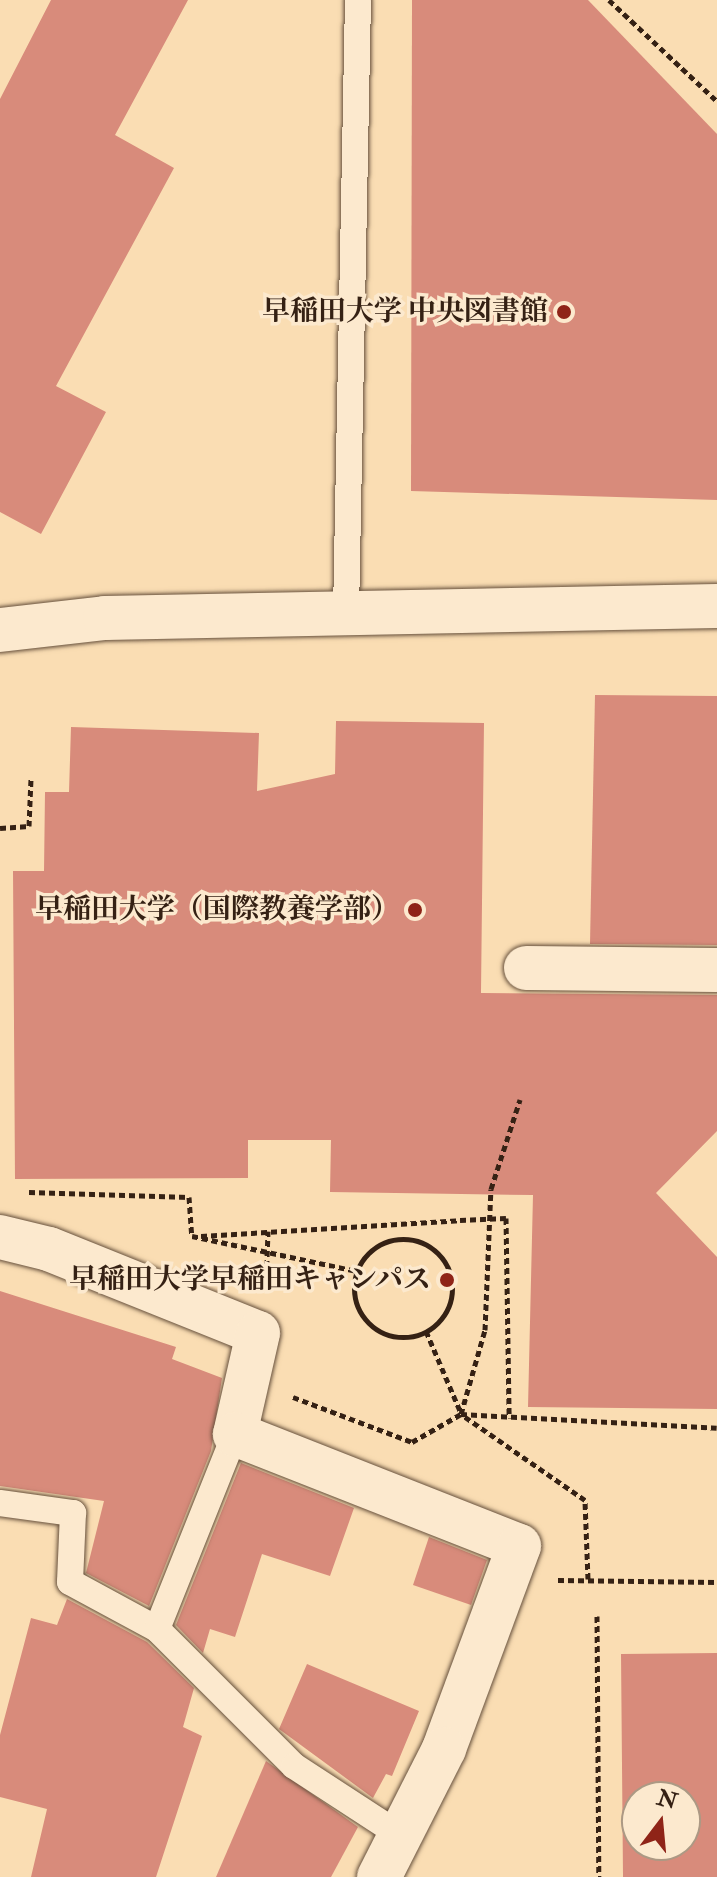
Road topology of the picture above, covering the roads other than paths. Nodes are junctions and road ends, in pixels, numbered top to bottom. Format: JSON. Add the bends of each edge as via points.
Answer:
{"nodes":[{"id":1,"x":358,"y":0,"type":"edge"},
{"id":2,"x":717,"y":606,"type":"edge"},
{"id":3,"x":346,"y":613,"type":"junction"},
{"id":4,"x":0,"y":630,"type":"edge"},
{"id":5,"x":526,"y":968,"type":"dead end"},
{"id":6,"x":717,"y":970,"type":"edge"},
{"id":7,"x":0,"y":1237,"type":"edge"},
{"id":8,"x":235,"y":1434,"type":"junction"},
{"id":9,"x":0,"y":1503,"type":"edge"},
{"id":10,"x":157,"y":1629,"type":"junction"},
{"id":11,"x":400,"y":1835,"type":"junction"},
{"id":12,"x":379,"y":1877,"type":"edge"}],
"edges":[{"from":1,"to":3,"type":"lane"},
{"from":2,"to":3,"type":"street"},
{"from":3,"to":4,"type":"street","via":[[105,618]]},
{"from":5,"to":6,"type":"street"},
{"from":7,"to":8,"type":"street","via":[[49,1249],[258,1333]]},
{"from":8,"to":10,"type":"lane"},
{"from":8,"to":11,"type":"street","via":[[519,1546],[444,1749]]},
{"from":9,"to":10,"type":"lane","via":[[73,1513],[70,1582]]},
{"from":10,"to":11,"type":"lane","via":[[294,1766]]},
{"from":11,"to":12,"type":"street"}]}
